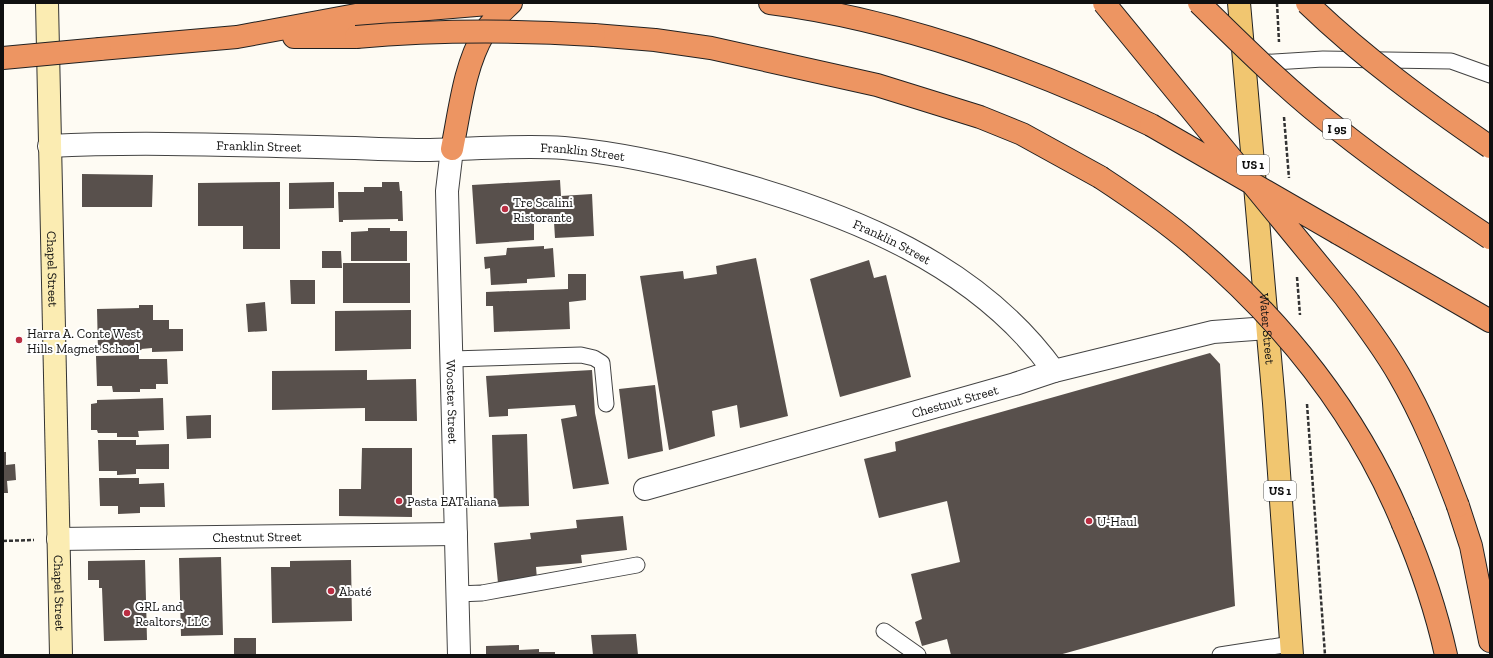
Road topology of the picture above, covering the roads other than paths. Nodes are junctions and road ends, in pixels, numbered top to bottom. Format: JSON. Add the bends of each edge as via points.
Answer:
{"nodes":[{"id":1,"x":47,"y":3,"type":"edge"},
{"id":2,"x":500,"y":3,"type":"edge"},
{"id":3,"x":511,"y":3,"type":"edge"},
{"id":4,"x":770,"y":3,"type":"edge"},
{"id":5,"x":1104,"y":3,"type":"edge"},
{"id":6,"x":1199,"y":3,"type":"edge"},
{"id":7,"x":1239,"y":3,"type":"edge"},
{"id":8,"x":1307,"y":3,"type":"edge"},
{"id":9,"x":237,"y":37,"type":"junction"},
{"id":10,"x":3,"y":58,"type":"edge"},
{"id":11,"x":1244,"y":64,"type":"junction"},
{"id":12,"x":1490,"y":75,"type":"edge"},
{"id":13,"x":49,"y":146,"type":"junction"},
{"id":14,"x":1490,"y":147,"type":"edge"},
{"id":15,"x":452,"y":148,"type":"junction"},
{"id":16,"x":1490,"y":238,"type":"edge"},
{"id":17,"x":1490,"y":321,"type":"edge"},
{"id":18,"x":1268,"y":328,"type":"junction"},
{"id":19,"x":452,"y":359,"type":"junction"},
{"id":20,"x":1054,"y":371,"type":"junction"},
{"id":21,"x":606,"y":404,"type":"dead end"},
{"id":22,"x":645,"y":489,"type":"dead end"},
{"id":23,"x":456,"y":534,"type":"junction"},
{"id":24,"x":58,"y":539,"type":"junction"},
{"id":25,"x":637,"y":565,"type":"dead end"},
{"id":26,"x":457,"y":594,"type":"junction"},
{"id":27,"x":884,"y":631,"type":"dead end"},
{"id":28,"x":1490,"y":641,"type":"edge"},
{"id":29,"x":1292,"y":650,"type":"edge"},
{"id":30,"x":61,"y":655,"type":"edge"},
{"id":31,"x":459,"y":655,"type":"edge"},
{"id":32,"x":918,"y":655,"type":"edge"},
{"id":33,"x":1220,"y":655,"type":"edge"},
{"id":34,"x":1446,"y":655,"type":"edge"}],
"edges":[{"from":1,"to":13,"type":"main road","name":"Chapel Street"},
{"from":2,"to":9,"type":"highway","via":[[356,16]]},
{"from":3,"to":15,"type":"highway","via":[[484,32],[474,54]]},
{"from":4,"to":17,"type":"highway","bridge":true,"via":[[798,6],[890,27],[954,46],[1068,87],[1151,125]]},
{"from":5,"to":28,"type":"highway","bridge":true,"via":[[1345,297],[1399,374],[1441,460],[1458,506],[1471,546]]},
{"from":6,"to":16,"type":"highway","number":"I 95","bridge":true,"via":[[1267,68],[1338,130],[1412,186]]},
{"from":7,"to":11,"type":"main road","name":"Water Street","number":"US 1"},
{"from":8,"to":14,"type":"highway","bridge":true,"via":[[1351,43]]},
{"from":9,"to":10,"type":"highway","bridge":true},
{"from":9,"to":34,"type":"highway","bridge":true,"via":[[356,37],[459,31],[549,32],[655,40],[711,48],[877,85],[980,117],[1022,134],[1100,177],[1192,244],[1245,291],[1307,361],[1362,442],[1389,491],[1416,554]]},
{"from":11,"to":12,"type":"lane","via":[[1322,59],[1451,61]]},
{"from":11,"to":18,"type":"main road","name":"Water Street","number":"US 1"},
{"from":13,"to":15,"type":"street","name":"Franklin Street","via":[[121,143],[428,150]]},
{"from":13,"to":24,"type":"main road","name":"Chapel Street"},
{"from":15,"to":19,"type":"street","name":"Wooster Street","via":[[447,191]]},
{"from":15,"to":20,"type":"street","name":"Franklin Street","via":[[564,148],[615,154],[752,187],[850,221],[898,242],[937,264],[980,295],[1031,340]]},
{"from":18,"to":20,"type":"street","name":"Chestnut Street","via":[[1213,332]]},
{"from":18,"to":29,"type":"main road","name":"Water Street","number":"US 1"},
{"from":19,"to":21,"type":"lane","via":[[581,355],[594,358],[602,363]]},
{"from":19,"to":23,"type":"street","name":"Wooster Street"},
{"from":20,"to":22,"type":"street","name":"Chestnut Street"},
{"from":23,"to":24,"type":"street","name":"Chestnut Street"},
{"from":23,"to":26,"type":"street","name":"Wooster Street"},
{"from":24,"to":30,"type":"main road","name":"Chapel Street"},
{"from":25,"to":26,"type":"lane","via":[[482,593]]},
{"from":26,"to":31,"type":"street","name":"Wooster Street"},
{"from":27,"to":32,"type":"lane"},
{"from":29,"to":33,"type":"lane"}]}
